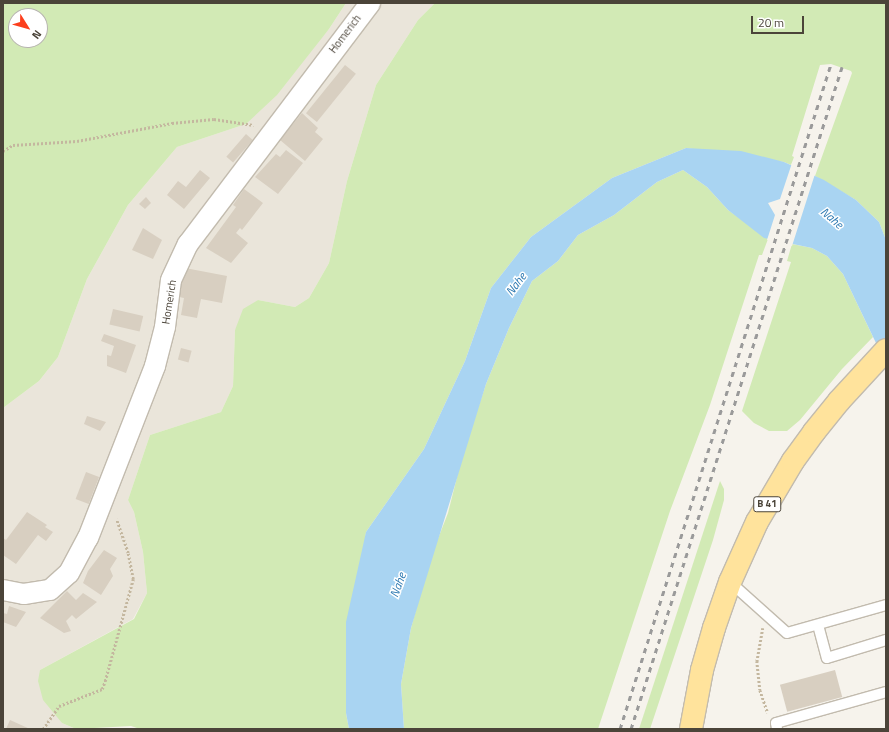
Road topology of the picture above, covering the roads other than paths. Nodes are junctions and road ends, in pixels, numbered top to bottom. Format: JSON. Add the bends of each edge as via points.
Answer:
{"nodes":[{"id":1,"x":370,"y":3,"type":"edge"},
{"id":2,"x":886,"y":350,"type":"edge"},
{"id":3,"x":730,"y":582,"type":"junction"},
{"id":4,"x":3,"y":590,"type":"edge"},
{"id":5,"x":886,"y":605,"type":"edge"},
{"id":6,"x":818,"y":625,"type":"junction"},
{"id":7,"x":886,"y":640,"type":"edge"},
{"id":8,"x":886,"y":692,"type":"edge"},
{"id":9,"x":776,"y":726,"type":"edge"},
{"id":10,"x":691,"y":729,"type":"edge"}],
"edges":[{"from":1,"to":4,"type":"street","name":"Homerich","via":[[212,209],[178,263],[171,280],[165,327],[155,366],[79,558],[60,583],[50,590],[24,594]]},
{"from":2,"to":3,"type":"main road","number":"B 41","via":[[814,432],[774,492]]},
{"from":3,"to":6,"type":"lane","via":[[787,633]]},
{"from":3,"to":10,"type":"main road","number":"B 41","via":[[702,670]]},
{"from":5,"to":6,"type":"lane"},
{"from":6,"to":7,"type":"lane","via":[[827,658]]},
{"from":8,"to":9,"type":"lane"}]}
